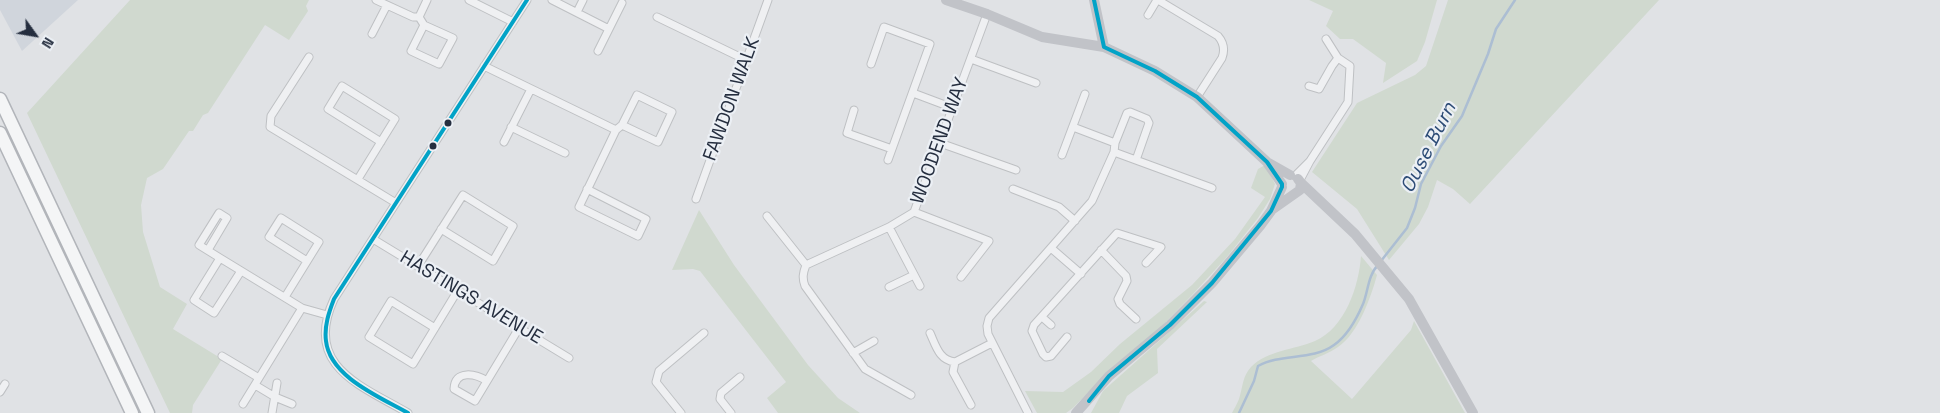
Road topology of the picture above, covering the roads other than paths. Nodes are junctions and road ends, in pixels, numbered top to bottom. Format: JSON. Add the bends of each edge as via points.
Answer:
{"nodes":[{"id":1,"x":376,"y":0,"type":"edge"},
{"id":2,"x":427,"y":0,"type":"edge"},
{"id":3,"x":469,"y":0,"type":"edge"},
{"id":4,"x":527,"y":0,"type":"edge"},
{"id":5,"x":552,"y":0,"type":"edge"},
{"id":6,"x":583,"y":0,"type":"edge"},
{"id":7,"x":768,"y":0,"type":"edge"},
{"id":8,"x":1094,"y":0,"type":"edge"},
{"id":9,"x":1158,"y":0,"type":"edge"},
{"id":10,"x":950,"y":1,"type":"edge"},
{"id":11,"x":622,"y":3,"type":"dead end"},
{"id":12,"x":387,"y":5,"type":"junction"},
{"id":13,"x":577,"y":12,"type":"junction"},
{"id":14,"x":987,"y":14,"type":"junction"},
{"id":15,"x":1148,"y":15,"type":"dead end"},
{"id":16,"x":419,"y":17,"type":"junction"},
{"id":17,"x":657,"y":17,"type":"dead end"},
{"id":18,"x":513,"y":22,"type":"junction"},
{"id":19,"x":424,"y":25,"type":"junction"},
{"id":20,"x":609,"y":29,"type":"junction"},
{"id":21,"x":372,"y":34,"type":"dead end"},
{"id":22,"x":1326,"y":39,"type":"dead end"},
{"id":23,"x":1104,"y":47,"type":"junction"},
{"id":24,"x":598,"y":51,"type":"dead end"},
{"id":25,"x":309,"y":57,"type":"dead end"},
{"id":26,"x":1338,"y":58,"type":"junction"},
{"id":27,"x":970,"y":59,"type":"junction"},
{"id":28,"x":746,"y":60,"type":"junction"},
{"id":29,"x":871,"y":64,"type":"dead end"},
{"id":30,"x":484,"y":66,"type":"junction"},
{"id":31,"x":1036,"y":83,"type":"dead end"},
{"id":32,"x":1309,"y":86,"type":"dead end"},
{"id":33,"x":531,"y":89,"type":"junction"},
{"id":34,"x":913,"y":92,"type":"junction"},
{"id":35,"x":1085,"y":94,"type":"dead end"},
{"id":36,"x":1197,"y":97,"type":"junction"},
{"id":37,"x":0,"y":99,"type":"edge"},
{"id":38,"x":952,"y":108,"type":"junction"},
{"id":39,"x":854,"y":110,"type":"dead end"},
{"id":40,"x":622,"y":125,"type":"junction"},
{"id":41,"x":511,"y":127,"type":"junction"},
{"id":42,"x":1073,"y":127,"type":"junction"},
{"id":43,"x":616,"y":130,"type":"junction"},
{"id":44,"x":0,"y":133,"type":"edge"},
{"id":45,"x":381,"y":142,"type":"junction"},
{"id":46,"x":504,"y":142,"type":"dead end"},
{"id":47,"x":940,"y":143,"type":"junction"},
{"id":48,"x":1115,"y":143,"type":"junction"},
{"id":49,"x":892,"y":149,"type":"junction"},
{"id":50,"x":1114,"y":152,"type":"junction"},
{"id":51,"x":565,"y":153,"type":"dead end"},
{"id":52,"x":1062,"y":155,"type":"dead end"},
{"id":53,"x":888,"y":160,"type":"dead end"},
{"id":54,"x":1136,"y":160,"type":"junction"},
{"id":55,"x":1267,"y":162,"type":"junction"},
{"id":56,"x":1016,"y":170,"type":"dead end"},
{"id":57,"x":358,"y":179,"type":"junction"},
{"id":58,"x":1296,"y":184,"type":"junction"},
{"id":59,"x":1282,"y":185,"type":"junction"},
{"id":60,"x":1013,"y":188,"type":"dead end"},
{"id":61,"x":1212,"y":188,"type":"dead end"},
{"id":62,"x":588,"y":189,"type":"junction"},
{"id":63,"x":696,"y":199,"type":"dead end"},
{"id":64,"x":396,"y":203,"type":"junction"},
{"id":65,"x":1271,"y":211,"type":"junction"},
{"id":66,"x":914,"y":212,"type":"junction"},
{"id":67,"x":767,"y":216,"type":"dead end"},
{"id":68,"x":1074,"y":220,"type":"junction"},
{"id":69,"x":890,"y":227,"type":"junction"},
{"id":70,"x":441,"y":229,"type":"junction"},
{"id":71,"x":373,"y":239,"type":"junction"},
{"id":72,"x":1051,"y":248,"type":"junction"},
{"id":73,"x":208,"y":250,"type":"junction"},
{"id":74,"x":1101,"y":250,"type":"junction"},
{"id":75,"x":220,"y":258,"type":"junction"},
{"id":76,"x":307,"y":261,"type":"junction"},
{"id":77,"x":1146,"y":263,"type":"dead end"},
{"id":78,"x":806,"y":265,"type":"junction"},
{"id":79,"x":418,"y":266,"type":"junction"},
{"id":80,"x":241,"y":270,"type":"junction"},
{"id":81,"x":1080,"y":274,"type":"junction"},
{"id":82,"x":914,"y":275,"type":"junction"},
{"id":83,"x":962,"y":277,"type":"dead end"},
{"id":84,"x":920,"y":286,"type":"dead end"},
{"id":85,"x":889,"y":287,"type":"dead end"},
{"id":86,"x":458,"y":290,"type":"junction"},
{"id":87,"x":285,"y":297,"type":"junction"},
{"id":88,"x":302,"y":308,"type":"junction"},
{"id":89,"x":327,"y":315,"type":"junction"},
{"id":90,"x":1042,"y":317,"type":"junction"},
{"id":91,"x":1136,"y":319,"type":"dead end"},
{"id":92,"x":1051,"y":325,"type":"dead end"},
{"id":93,"x":435,"y":328,"type":"junction"},
{"id":94,"x":519,"y":328,"type":"junction"},
{"id":95,"x":704,"y":333,"type":"dead end"},
{"id":96,"x":930,"y":333,"type":"dead end"},
{"id":97,"x":1067,"y":337,"type":"dead end"},
{"id":98,"x":874,"y":341,"type":"dead end"},
{"id":99,"x":992,"y":342,"type":"junction"},
{"id":100,"x":853,"y":353,"type":"junction"},
{"id":101,"x":222,"y":356,"type":"dead end"},
{"id":102,"x":569,"y":358,"type":"dead end"},
{"id":103,"x":955,"y":362,"type":"junction"},
{"id":104,"x":740,"y":377,"type":"dead end"},
{"id":105,"x":487,"y":381,"type":"junction"},
{"id":106,"x":257,"y":382,"type":"junction"},
{"id":107,"x":277,"y":383,"type":"dead end"},
{"id":108,"x":5,"y":384,"type":"dead end"},
{"id":109,"x":0,"y":392,"type":"edge"},
{"id":110,"x":911,"y":395,"type":"dead end"},
{"id":111,"x":274,"y":397,"type":"junction"},
{"id":112,"x":1089,"y":401,"type":"junction"},
{"id":113,"x":243,"y":404,"type":"dead end"},
{"id":114,"x":292,"y":404,"type":"dead end"},
{"id":115,"x":971,"y":405,"type":"dead end"},
{"id":116,"x":132,"y":413,"type":"edge"},
{"id":117,"x":148,"y":413,"type":"edge"},
{"id":118,"x":272,"y":413,"type":"edge"},
{"id":119,"x":408,"y":413,"type":"edge"},
{"id":120,"x":681,"y":413,"type":"edge"},
{"id":121,"x":731,"y":413,"type":"edge"},
{"id":122,"x":1028,"y":413,"type":"edge"},
{"id":123,"x":1076,"y":413,"type":"edge"},
{"id":124,"x":1085,"y":413,"type":"edge"},
{"id":125,"x":1473,"y":413,"type":"edge"}],
"edges":[{"from":1,"to":12,"type":"street"},
{"from":2,"to":16,"type":"street"},
{"from":3,"to":18,"type":"street"},
{"from":4,"to":18,"type":"street"},
{"from":5,"to":13,"type":"street"},
{"from":6,"to":13,"type":"street"},
{"from":7,"to":28,"type":"street","name":"FAWDON WALK"},
{"from":8,"to":23,"type":"street"},
{"from":9,"to":15,"type":"street"},
{"from":9,"to":36,"type":"street","via":[[1218,36],[1222,42],[1224,54]]},
{"from":10,"to":14,"type":"street"},
{"from":11,"to":20,"type":"street"},
{"from":12,"to":16,"type":"street"},
{"from":12,"to":21,"type":"street"},
{"from":13,"to":20,"type":"street"},
{"from":14,"to":23,"type":"street","via":[[1042,38]]},
{"from":14,"to":27,"type":"street","name":"WOODEND WAY"},
{"from":16,"to":19,"type":"street"},
{"from":17,"to":28,"type":"street"},
{"from":18,"to":30,"type":"street"},
{"from":19,"to":19,"type":"street","via":[[452,38],[439,64],[411,51]]},
{"from":20,"to":24,"type":"street"},
{"from":22,"to":26,"type":"street"},
{"from":23,"to":36,"type":"street","via":[[1155,71]]},
{"from":25,"to":57,"type":"street","via":[[271,116],[270,128]]},
{"from":26,"to":32,"type":"street","via":[[1319,89]]},
{"from":26,"to":58,"type":"street","via":[[1350,66],[1348,102]]},
{"from":27,"to":31,"type":"street"},
{"from":27,"to":38,"type":"street","name":"WOODEND WAY"},
{"from":28,"to":63,"type":"street","name":"FAWDON WALK"},
{"from":29,"to":34,"type":"street","via":[[884,27],[930,44]]},
{"from":30,"to":33,"type":"street"},
{"from":30,"to":64,"type":"street"},
{"from":33,"to":41,"type":"street"},
{"from":33,"to":43,"type":"street"},
{"from":34,"to":38,"type":"street"},
{"from":34,"to":49,"type":"street"},
{"from":35,"to":42,"type":"street"},
{"from":36,"to":55,"type":"street"},
{"from":37,"to":117,"type":"highway"},
{"from":38,"to":47,"type":"street","name":"WOODEND WAY"},
{"from":39,"to":49,"type":"street","via":[[847,133]]},
{"from":40,"to":40,"type":"street","via":[[658,142],[672,112],[637,96]]},
{"from":40,"to":43,"type":"street"},
{"from":41,"to":46,"type":"street"},
{"from":41,"to":51,"type":"street"},
{"from":42,"to":48,"type":"street"},
{"from":42,"to":52,"type":"street"},
{"from":43,"to":62,"type":"street"},
{"from":44,"to":116,"type":"highway"},
{"from":45,"to":45,"type":"street","via":[[328,109],[342,86],[395,119]]},
{"from":45,"to":57,"type":"street"},
{"from":47,"to":56,"type":"street"},
{"from":47,"to":66,"type":"street","name":"WOODEND WAY"},
{"from":48,"to":50,"type":"street"},
{"from":48,"to":54,"type":"street","via":[[1127,113],[1147,119],[1149,123]]},
{"from":49,"to":53,"type":"street"},
{"from":50,"to":54,"type":"street"},
{"from":50,"to":68,"type":"street","via":[[1096,194]]},
{"from":54,"to":61,"type":"street"},
{"from":55,"to":58,"type":"street"},
{"from":55,"to":59,"type":"street"},
{"from":57,"to":64,"type":"street"},
{"from":58,"to":59,"type":"street","via":[[1284,178]]},
{"from":58,"to":59,"type":"street","via":[[1285,192]]},
{"from":58,"to":65,"type":"street"},
{"from":58,"to":125,"type":"street","via":[[1355,234],[1409,299]]},
{"from":59,"to":65,"type":"street"},
{"from":60,"to":68,"type":"street","via":[[1059,207]]},
{"from":62,"to":62,"type":"street","via":[[646,219],[638,236],[579,207]]},
{"from":64,"to":71,"type":"street"},
{"from":65,"to":112,"type":"street","via":[[1212,283],[1170,325],[1109,376]]},
{"from":66,"to":69,"type":"street","name":"WOODEND WAY"},
{"from":66,"to":83,"type":"street","via":[[989,241]]},
{"from":67,"to":78,"type":"street"},
{"from":68,"to":72,"type":"street"},
{"from":69,"to":78,"type":"street","name":"WOODEND WAY"},
{"from":69,"to":82,"type":"street"},
{"from":70,"to":70,"type":"street","via":[[493,260],[514,226],[462,194]]},
{"from":70,"to":79,"type":"street"},
{"from":71,"to":79,"type":"street","name":"HASTINGS AVENUE"},
{"from":71,"to":89,"type":"street"},
{"from":72,"to":81,"type":"street"},
{"from":72,"to":99,"type":"street","via":[[993,312],[987,326]]},
{"from":73,"to":73,"type":"street","via":[[200,245],[219,213],[227,218]]},
{"from":73,"to":75,"type":"street"},
{"from":74,"to":77,"type":"street","via":[[1117,233],[1160,247]]},
{"from":74,"to":81,"type":"street"},
{"from":74,"to":91,"type":"street","via":[[1126,276],[1127,282],[1118,299]]},
{"from":75,"to":80,"type":"street"},
{"from":75,"to":80,"type":"street","via":[[194,300],[214,313]]},
{"from":76,"to":76,"type":"street","via":[[319,242],[281,218],[269,237]]},
{"from":76,"to":87,"type":"street"},
{"from":78,"to":100,"type":"street","via":[[803,279],[806,286]]},
{"from":79,"to":86,"type":"street","name":"HASTINGS AVENUE"},
{"from":80,"to":87,"type":"street"},
{"from":81,"to":90,"type":"street"},
{"from":82,"to":84,"type":"street"},
{"from":82,"to":85,"type":"street"},
{"from":86,"to":93,"type":"street"},
{"from":86,"to":94,"type":"street","name":"HASTINGS AVENUE"},
{"from":87,"to":88,"type":"street"},
{"from":88,"to":89,"type":"street"},
{"from":88,"to":106,"type":"street"},
{"from":89,"to":119,"type":"street","via":[[326,344],[339,370]]},
{"from":90,"to":92,"type":"street"},
{"from":90,"to":97,"type":"street","via":[[1032,331],[1046,357],[1051,356]]},
{"from":93,"to":93,"type":"street","via":[[392,301],[369,337],[413,364]]},
{"from":94,"to":102,"type":"street","name":"HASTINGS AVENUE"},
{"from":94,"to":105,"type":"street"},
{"from":95,"to":120,"type":"street","via":[[657,376],[656,382]]},
{"from":96,"to":103,"type":"street","via":[[942,357]]},
{"from":98,"to":100,"type":"street"},
{"from":99,"to":103,"type":"street"},
{"from":99,"to":122,"type":"street"},
{"from":100,"to":110,"type":"street","via":[[864,369]]},
{"from":101,"to":106,"type":"street"},
{"from":103,"to":115,"type":"street","via":[[953,372]]},
{"from":104,"to":121,"type":"street","via":[[721,393],[720,399]]},
{"from":105,"to":105,"type":"street","via":[[476,375],[465,375],[459,378],[454,389],[475,401]]},
{"from":106,"to":111,"type":"street"},
{"from":106,"to":113,"type":"street"},
{"from":107,"to":111,"type":"street"},
{"from":108,"to":109,"type":"street"},
{"from":111,"to":114,"type":"street"},
{"from":111,"to":118,"type":"street"},
{"from":112,"to":123,"type":"street"},
{"from":112,"to":124,"type":"street"}]}
